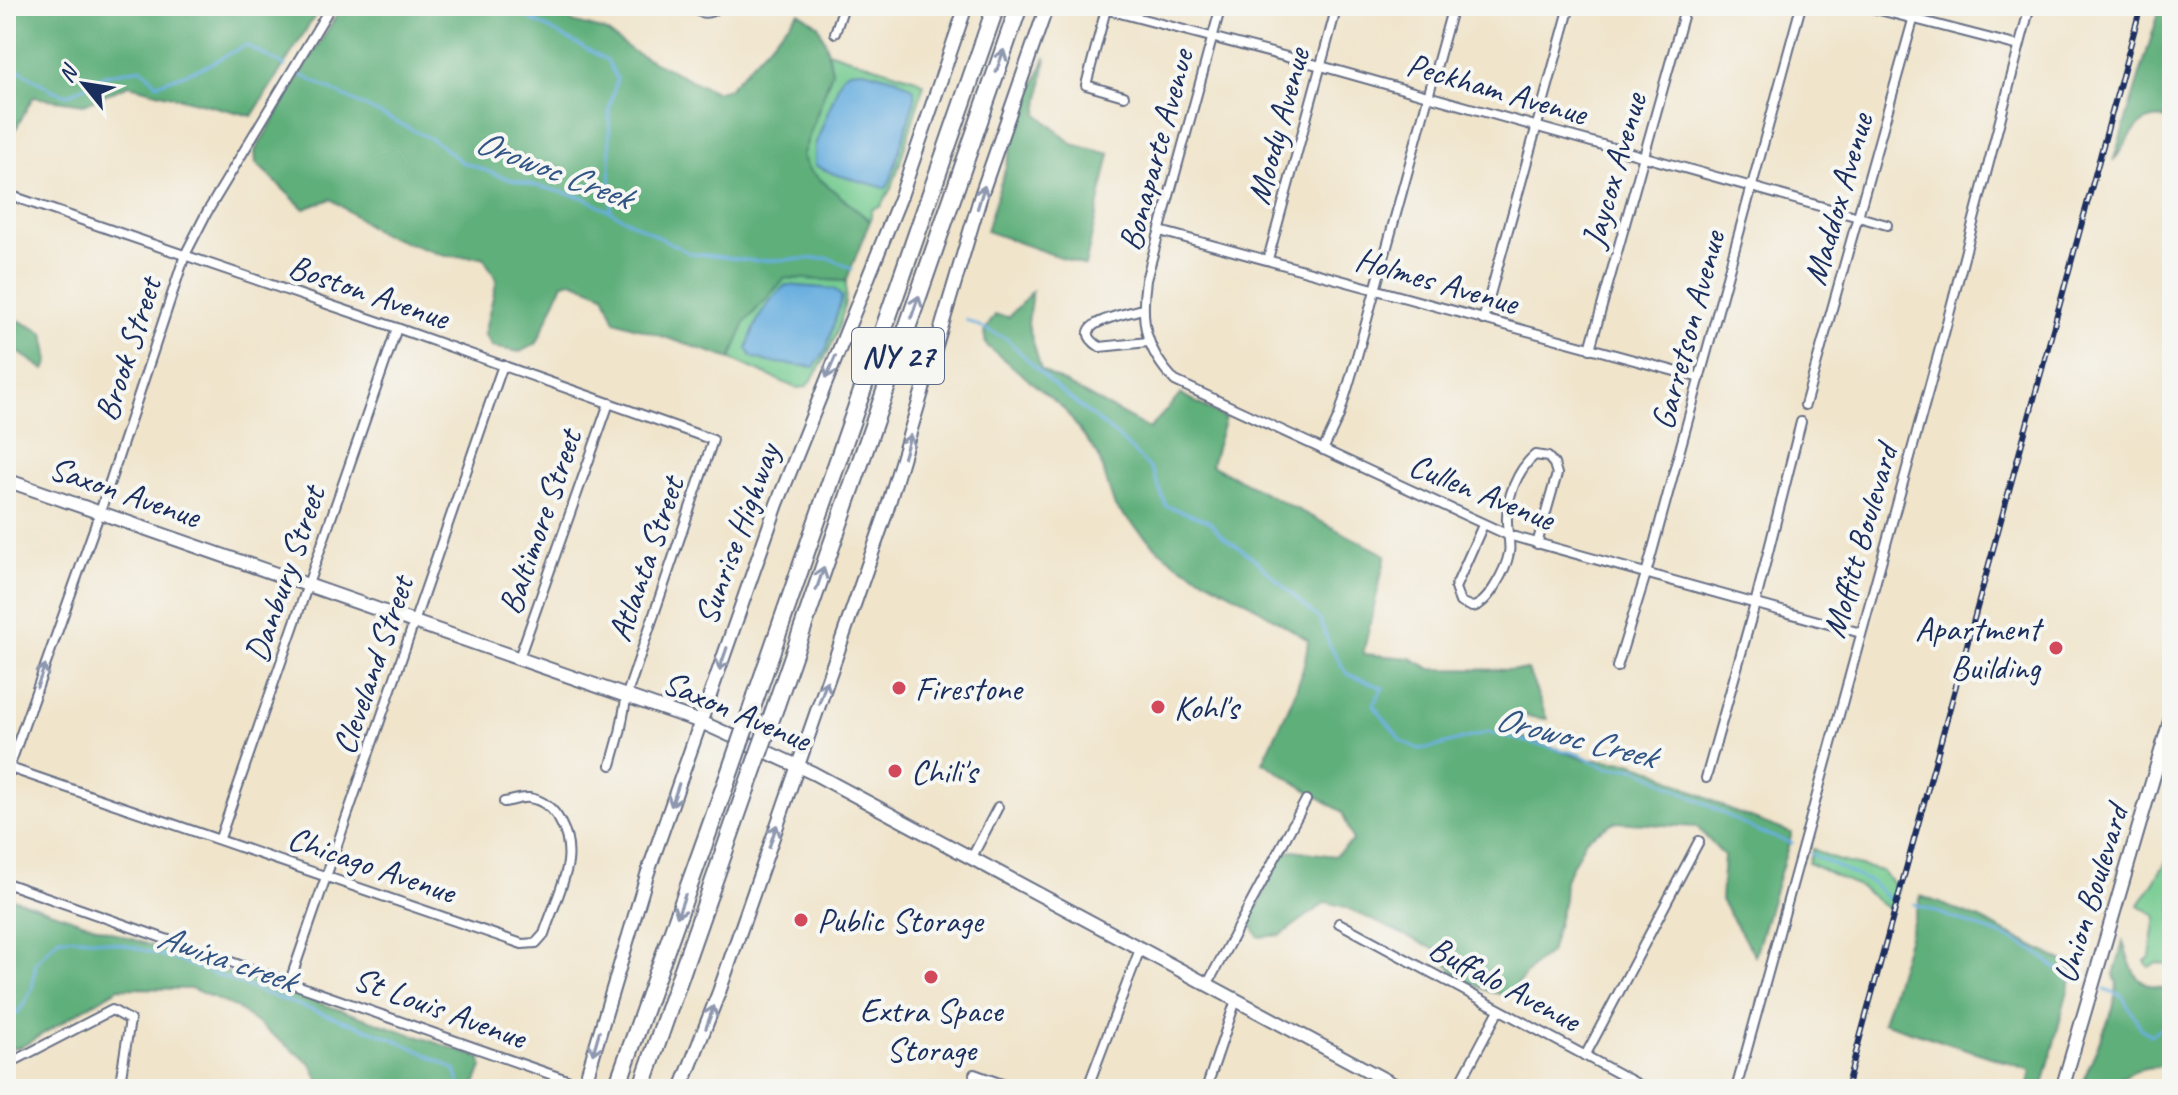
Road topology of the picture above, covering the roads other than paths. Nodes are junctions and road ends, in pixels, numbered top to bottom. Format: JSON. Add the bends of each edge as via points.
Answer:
{"nodes":[{"id":1,"x":331,"y":6,"type":"edge"},
{"id":2,"x":690,"y":6,"type":"edge"},
{"id":3,"x":720,"y":6,"type":"edge"},
{"id":4,"x":844,"y":6,"type":"edge"},
{"id":5,"x":966,"y":6,"type":"edge"},
{"id":6,"x":994,"y":6,"type":"edge"},
{"id":7,"x":1019,"y":6,"type":"edge"},
{"id":8,"x":1047,"y":6,"type":"edge"},
{"id":9,"x":1093,"y":6,"type":"edge"},
{"id":10,"x":1221,"y":6,"type":"edge"},
{"id":11,"x":1337,"y":6,"type":"edge"},
{"id":12,"x":1453,"y":6,"type":"edge"},
{"id":13,"x":1570,"y":6,"type":"edge"},
{"id":14,"x":1686,"y":6,"type":"edge"},
{"id":15,"x":1801,"y":6,"type":"edge"},
{"id":16,"x":1864,"y":6,"type":"edge"},
{"id":17,"x":1917,"y":6,"type":"edge"},
{"id":18,"x":2030,"y":6,"type":"edge"},
{"id":19,"x":1106,"y":9,"type":"junction"},
{"id":20,"x":1914,"y":19,"type":"junction"},
{"id":21,"x":835,"y":33,"type":"dead end"},
{"id":22,"x":1213,"y":36,"type":"junction"},
{"id":23,"x":2019,"y":46,"type":"junction"},
{"id":24,"x":1321,"y":66,"type":"junction"},
{"id":25,"x":1427,"y":95,"type":"junction"},
{"id":26,"x":1124,"y":96,"type":"dead end"},
{"id":27,"x":1537,"y":126,"type":"junction"},
{"id":28,"x":1644,"y":155,"type":"junction"},
{"id":29,"x":1754,"y":186,"type":"junction"},
{"id":30,"x":6,"y":194,"type":"edge"},
{"id":31,"x":1860,"y":216,"type":"junction"},
{"id":32,"x":1887,"y":225,"type":"dead end"},
{"id":33,"x":1160,"y":231,"type":"junction"},
{"id":34,"x":185,"y":255,"type":"junction"},
{"id":35,"x":1268,"y":259,"type":"junction"},
{"id":36,"x":1375,"y":289,"type":"junction"},
{"id":37,"x":1142,"y":309,"type":"junction"},
{"id":38,"x":1483,"y":320,"type":"junction"},
{"id":39,"x":397,"y":328,"type":"junction"},
{"id":40,"x":1148,"y":342,"type":"junction"},
{"id":41,"x":1590,"y":349,"type":"junction"},
{"id":42,"x":503,"y":365,"type":"junction"},
{"id":43,"x":1700,"y":378,"type":"junction"},
{"id":44,"x":609,"y":403,"type":"junction"},
{"id":45,"x":1805,"y":405,"type":"dead end"},
{"id":46,"x":1801,"y":422,"type":"dead end"},
{"id":47,"x":713,"y":440,"type":"joint"},
{"id":48,"x":1323,"y":450,"type":"junction"},
{"id":49,"x":6,"y":480,"type":"edge"},
{"id":50,"x":100,"y":512,"type":"junction"},
{"id":51,"x":1483,"y":525,"type":"junction"},
{"id":52,"x":1508,"y":535,"type":"junction"},
{"id":53,"x":1537,"y":544,"type":"junction"},
{"id":54,"x":1646,"y":574,"type":"junction"},
{"id":55,"x":308,"y":583,"type":"junction"},
{"id":56,"x":1755,"y":604,"type":"junction"},
{"id":57,"x":415,"y":622,"type":"junction"},
{"id":58,"x":1861,"y":633,"type":"junction"},
{"id":59,"x":519,"y":658,"type":"junction"},
{"id":60,"x":1617,"y":667,"type":"dead end"},
{"id":61,"x":627,"y":694,"type":"junction"},
{"id":62,"x":2172,"y":714,"type":"edge"},
{"id":63,"x":701,"y":722,"type":"junction"},
{"id":64,"x":611,"y":765,"type":"dead end"},
{"id":65,"x":797,"y":765,"type":"junction"},
{"id":66,"x":7,"y":770,"type":"edge"},
{"id":67,"x":1706,"y":778,"type":"dead end"},
{"id":68,"x":1306,"y":800,"type":"dead end"},
{"id":69,"x":504,"y":802,"type":"dead end"},
{"id":70,"x":998,"y":807,"type":"dead end"},
{"id":71,"x":220,"y":838,"type":"junction"},
{"id":72,"x":1699,"y":841,"type":"dead end"},
{"id":73,"x":971,"y":859,"type":"junction"},
{"id":74,"x":326,"y":876,"type":"junction"},
{"id":75,"x":6,"y":883,"type":"edge"},
{"id":76,"x":1339,"y":923,"type":"dead end"},
{"id":77,"x":1140,"y":949,"type":"junction"},
{"id":78,"x":290,"y":981,"type":"junction"},
{"id":79,"x":1207,"y":985,"type":"junction"},
{"id":80,"x":1236,"y":1000,"type":"junction"},
{"id":81,"x":1499,"y":1010,"type":"junction"},
{"id":82,"x":1585,"y":1056,"type":"junction"},
{"id":83,"x":7,"y":1063,"type":"edge"},
{"id":84,"x":974,"y":1074,"type":"dead end"},
{"id":85,"x":583,"y":1087,"type":"edge"},
{"id":86,"x":119,"y":1089,"type":"edge"},
{"id":87,"x":616,"y":1089,"type":"edge"},
{"id":88,"x":641,"y":1089,"type":"edge"},
{"id":89,"x":681,"y":1089,"type":"edge"},
{"id":90,"x":1016,"y":1089,"type":"edge"},
{"id":91,"x":1087,"y":1089,"type":"edge"},
{"id":92,"x":1206,"y":1089,"type":"edge"},
{"id":93,"x":1402,"y":1089,"type":"edge"},
{"id":94,"x":1457,"y":1089,"type":"edge"},
{"id":95,"x":1647,"y":1089,"type":"edge"},
{"id":96,"x":1736,"y":1089,"type":"edge"},
{"id":97,"x":2062,"y":1089,"type":"edge"}],
"edges":[{"from":1,"to":34,"type":"street","name":"Brook Street"},
{"from":2,"to":3,"type":"street","via":[[699,13]]},
{"from":4,"to":21,"type":"street"},
{"from":5,"to":63,"type":"main road","name":"Sunrise Highway","one_way":true,"via":[[901,196],[795,456]]},
{"from":6,"to":87,"type":"highway","name":"Sunrise Highway","number":"NY 27","one_way":true,"bridge":true},
{"from":88,"to":7,"type":"highway","number":"NY 27","one_way":true,"bridge":true},
{"from":65,"to":8,"type":"main road","one_way":true,"via":[[894,487],[981,195]]},
{"from":9,"to":19,"type":"street","name":"Peckham Avenue"},
{"from":10,"to":22,"type":"street","name":"Bonaparte Avenue"},
{"from":11,"to":24,"type":"street","name":"Moody Avenue"},
{"from":12,"to":25,"type":"street"},
{"from":13,"to":27,"type":"street"},
{"from":14,"to":28,"type":"street","name":"Jaycox Avenue"},
{"from":15,"to":29,"type":"street","name":"Garretson Avenue"},
{"from":16,"to":20,"type":"street"},
{"from":17,"to":20,"type":"street","name":"Maddox Avenue"},
{"from":18,"to":23,"type":"street","name":"Moffitt Boulevard"},
{"from":19,"to":22,"type":"street","name":"Peckham Avenue"},
{"from":19,"to":26,"type":"street","via":[[1086,85]]},
{"from":20,"to":23,"type":"street"},
{"from":20,"to":31,"type":"street","name":"Maddox Avenue"},
{"from":22,"to":24,"type":"street","name":"Peckham Avenue"},
{"from":22,"to":33,"type":"street","name":"Bonaparte Avenue"},
{"from":23,"to":58,"type":"street","name":"Moffitt Boulevard"},
{"from":24,"to":25,"type":"street","name":"Peckham Avenue"},
{"from":24,"to":35,"type":"street","name":"Moody Avenue"},
{"from":25,"to":27,"type":"street","name":"Peckham Avenue"},
{"from":25,"to":36,"type":"street"},
{"from":27,"to":28,"type":"street","name":"Peckham Avenue"},
{"from":27,"to":38,"type":"street"},
{"from":28,"to":29,"type":"street","name":"Peckham Avenue"},
{"from":28,"to":41,"type":"street","name":"Jaycox Avenue"},
{"from":29,"to":31,"type":"street","name":"Peckham Avenue"},
{"from":29,"to":43,"type":"street","name":"Garretson Avenue"},
{"from":30,"to":34,"type":"street","name":"Boston Avenue"},
{"from":31,"to":32,"type":"street","name":"Peckham Avenue"},
{"from":31,"to":45,"type":"street","name":"Maddox Avenue"},
{"from":33,"to":35,"type":"street","name":"Holmes Avenue"},
{"from":33,"to":37,"type":"street","name":"Bonaparte Avenue"},
{"from":34,"to":39,"type":"street","name":"Boston Avenue"},
{"from":34,"to":50,"type":"street","name":"Brook Street"},
{"from":35,"to":36,"type":"street","name":"Holmes Avenue"},
{"from":36,"to":38,"type":"street","name":"Holmes Avenue"},
{"from":36,"to":48,"type":"street","via":[[1339,416]]},
{"from":37,"to":40,"type":"street","name":"Cullen Avenue"},
{"from":37,"to":40,"type":"street","via":[[1101,319],[1090,336],[1100,347]]},
{"from":38,"to":41,"type":"street","name":"Holmes Avenue"},
{"from":39,"to":42,"type":"street","name":"Boston Avenue"},
{"from":39,"to":55,"type":"street","name":"Danbury Street"},
{"from":40,"to":48,"type":"street","name":"Cullen Avenue","via":[[1175,381]]},
{"from":41,"to":43,"type":"street","name":"Holmes Avenue"},
{"from":42,"to":44,"type":"street","name":"Boston Avenue"},
{"from":42,"to":57,"type":"street","name":"Cleveland Street"},
{"from":43,"to":54,"type":"street","name":"Garretson Avenue"},
{"from":44,"to":47,"type":"street","name":"Boston Avenue"},
{"from":44,"to":59,"type":"street","name":"Baltimore Street"},
{"from":46,"to":56,"type":"street"},
{"from":47,"to":61,"type":"street","name":"Atlanta Street"},
{"from":48,"to":51,"type":"street","name":"Cullen Avenue"},
{"from":49,"to":50,"type":"main road","name":"Saxon Avenue"},
{"from":50,"to":55,"type":"main road","name":"Saxon Avenue"},
{"from":66,"to":50,"type":"street","name":"Brook Street","one_way":true},
{"from":51,"to":52,"type":"street","name":"Cullen Avenue"},
{"from":51,"to":52,"type":"street","via":[[1455,588],[1460,602],[1472,607],[1486,600],[1497,580],[1510,552]]},
{"from":52,"to":53,"type":"street","name":"Cullen Avenue"},
{"from":52,"to":53,"type":"street","via":[[1508,504],[1521,472],[1535,455],[1548,457],[1557,474]]},
{"from":53,"to":54,"type":"street","name":"Cullen Avenue"},
{"from":54,"to":56,"type":"street","name":"Cullen Avenue"},
{"from":54,"to":60,"type":"street","name":"Garretson Avenue"},
{"from":55,"to":57,"type":"main road","name":"Saxon Avenue"},
{"from":55,"to":71,"type":"street","name":"Danbury Street"},
{"from":56,"to":58,"type":"street","name":"Cullen Avenue"},
{"from":56,"to":67,"type":"street"},
{"from":57,"to":59,"type":"main road","name":"Saxon Avenue"},
{"from":57,"to":74,"type":"street","name":"Cleveland Street"},
{"from":58,"to":96,"type":"street","name":"Moffitt Boulevard"},
{"from":59,"to":61,"type":"main road","name":"Saxon Avenue"},
{"from":61,"to":63,"type":"main road","name":"Saxon Avenue"},
{"from":61,"to":64,"type":"street","name":"Atlanta Street"},
{"from":62,"to":97,"type":"main road","name":"Union Boulevard"},
{"from":63,"to":65,"type":"main road","name":"Saxon Avenue"},
{"from":63,"to":85,"type":"main road","name":"Sunrise Highway","one_way":true,"via":[[631,923]]},
{"from":65,"to":73,"type":"main road","name":"Saxon Avenue"},
{"from":89,"to":65,"type":"main road","one_way":true},
{"from":66,"to":71,"type":"street","name":"Chicago Avenue"},
{"from":68,"to":79,"type":"street"},
{"from":69,"to":74,"type":"street","name":"Chicago Avenue","via":[[528,798],[544,803],[567,833],[568,862],[544,934],[536,943],[522,944]]},
{"from":70,"to":73,"type":"street"},
{"from":71,"to":74,"type":"street","name":"Chicago Avenue"},
{"from":72,"to":82,"type":"street"},
{"from":73,"to":77,"type":"main road","name":"Saxon Avenue"},
{"from":74,"to":78,"type":"street","name":"Cleveland Street"},
{"from":75,"to":78,"type":"street","name":"St Louis Avenue"},
{"from":76,"to":81,"type":"street","name":"Buffalo Avenue"},
{"from":77,"to":79,"type":"main road","name":"Saxon Avenue"},
{"from":77,"to":91,"type":"street"},
{"from":78,"to":85,"type":"street","name":"St Louis Avenue"},
{"from":79,"to":80,"type":"main road","name":"Saxon Avenue"},
{"from":80,"to":92,"type":"street"},
{"from":80,"to":93,"type":"main road","name":"Saxon Avenue"},
{"from":81,"to":82,"type":"street","name":"Buffalo Avenue"},
{"from":81,"to":94,"type":"street"},
{"from":82,"to":95,"type":"street","name":"Buffalo Avenue"},
{"from":83,"to":86,"type":"street","via":[[112,1010],[130,1020]]},
{"from":84,"to":90,"type":"street"}]}
